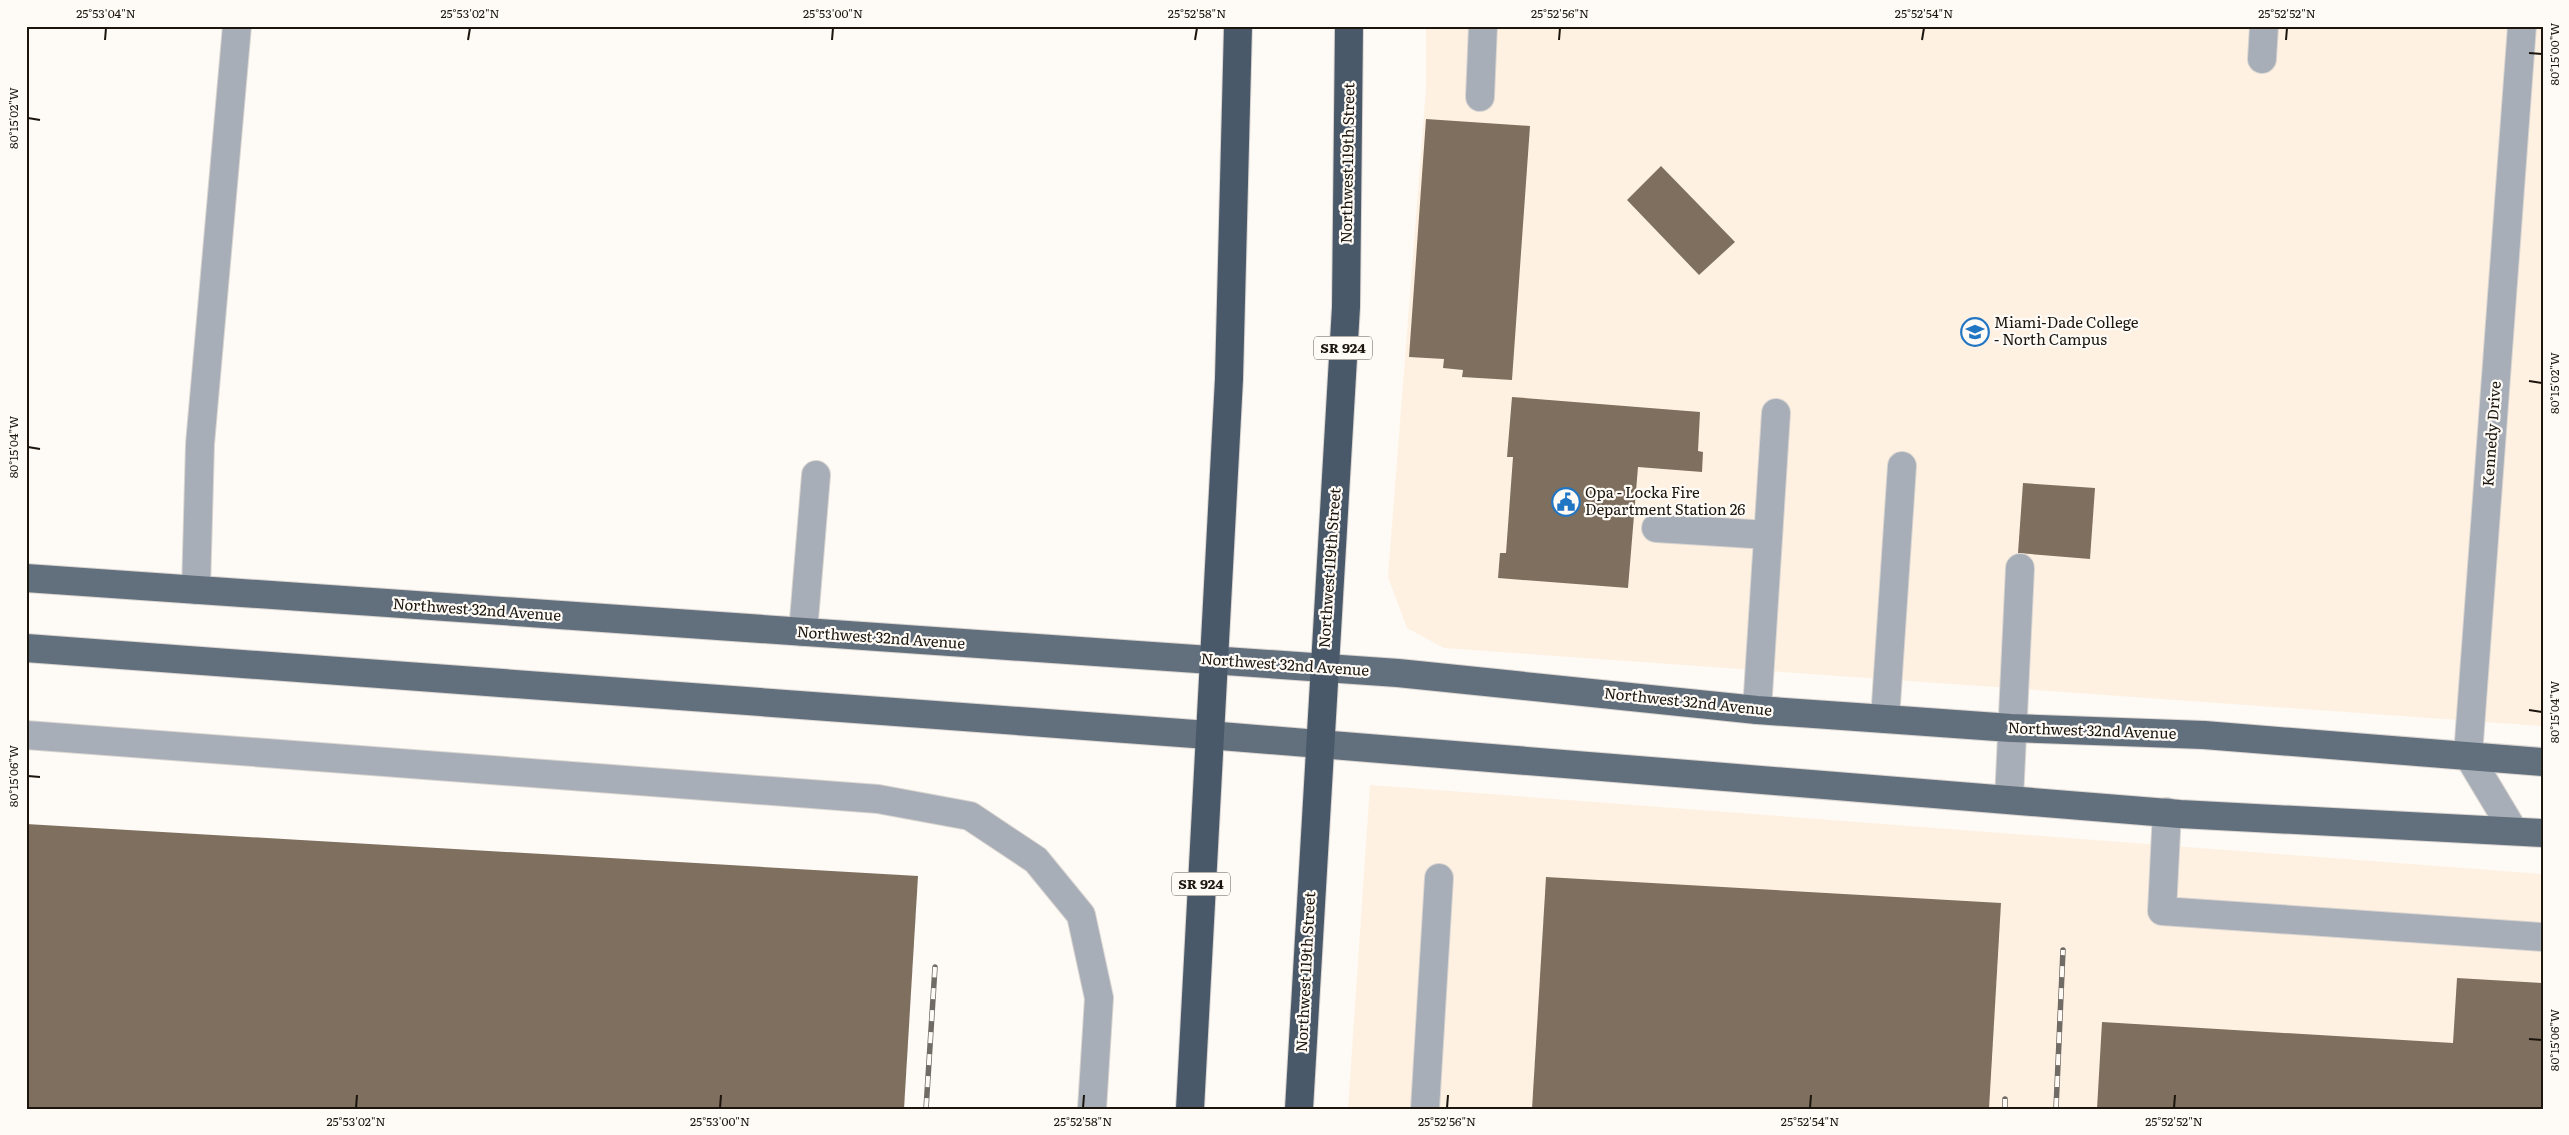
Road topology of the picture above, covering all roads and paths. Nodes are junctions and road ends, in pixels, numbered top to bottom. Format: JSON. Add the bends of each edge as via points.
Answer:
{"nodes":[{"id":1,"x":237,"y":26,"type":"edge"},
{"id":2,"x":1238,"y":26,"type":"edge"},
{"id":3,"x":1349,"y":26,"type":"edge"},
{"id":4,"x":1483,"y":26,"type":"edge"},
{"id":5,"x":2264,"y":26,"type":"edge"},
{"id":6,"x":2522,"y":26,"type":"edge"},
{"id":7,"x":2262,"y":59,"type":"dead end"},
{"id":8,"x":1480,"y":97,"type":"dead end"},
{"id":9,"x":1776,"y":413,"type":"dead end"},
{"id":10,"x":1902,"y":466,"type":"dead end"},
{"id":11,"x":816,"y":475,"type":"dead end"},
{"id":12,"x":1656,"y":528,"type":"dead end"},
{"id":13,"x":1768,"y":535,"type":"junction"},
{"id":14,"x":2020,"y":568,"type":"dead end"},
{"id":15,"x":26,"y":578,"type":"edge"},
{"id":16,"x":196,"y":590,"type":"junction"},
{"id":17,"x":803,"y":632,"type":"junction"},
{"id":18,"x":26,"y":648,"type":"edge"},
{"id":19,"x":1212,"y":659,"type":"junction"},
{"id":20,"x":1323,"y":669,"type":"junction"},
{"id":21,"x":1758,"y":710,"type":"junction"},
{"id":22,"x":1885,"y":719,"type":"junction"},
{"id":23,"x":2011,"y":728,"type":"junction"},
{"id":24,"x":26,"y":735,"type":"edge"},
{"id":25,"x":1208,"y":735,"type":"junction"},
{"id":26,"x":1319,"y":744,"type":"junction"},
{"id":27,"x":2468,"y":755,"type":"junction"},
{"id":28,"x":2543,"y":762,"type":"edge"},
{"id":29,"x":2009,"y":799,"type":"junction"},
{"id":30,"x":2167,"y":812,"type":"junction"},
{"id":31,"x":2513,"y":830,"type":"junction"},
{"id":32,"x":2543,"y":833,"type":"edge"},
{"id":33,"x":1439,"y":878,"type":"dead end"},
{"id":34,"x":2543,"y":938,"type":"edge"},
{"id":35,"x":1092,"y":1109,"type":"edge"},
{"id":36,"x":1190,"y":1109,"type":"edge"},
{"id":37,"x":1299,"y":1109,"type":"edge"},
{"id":38,"x":1425,"y":1109,"type":"edge"}],
"edges":[{"from":1,"to":16,"type":"street","via":[[200,444]]},
{"from":2,"to":19,"type":"highway","number":"SR 924","via":[[1230,379]]},
{"from":3,"to":20,"type":"highway","name":"Northwest 119th Street","number":"SR 924","via":[[1346,307]]},
{"from":4,"to":8,"type":"street"},
{"from":5,"to":7,"type":"street"},
{"from":6,"to":27,"type":"street","name":"Kennedy Drive"},
{"from":9,"to":13,"type":"street"},
{"from":10,"to":22,"type":"street"},
{"from":11,"to":17,"type":"street"},
{"from":12,"to":13,"type":"street"},
{"from":13,"to":21,"type":"street"},
{"from":14,"to":23,"type":"street"},
{"from":15,"to":16,"type":"main road","name":"Northwest 32nd Avenue"},
{"from":16,"to":17,"type":"main road","name":"Northwest 32nd Avenue"},
{"from":17,"to":19,"type":"main road","name":"Northwest 32nd Avenue"},
{"from":18,"to":25,"type":"main road"},
{"from":19,"to":20,"type":"main road","name":"Northwest 32nd Avenue"},
{"from":19,"to":25,"type":"highway","number":"SR 924"},
{"from":20,"to":21,"type":"main road","name":"Northwest 32nd Avenue","via":[[1398,673]]},
{"from":20,"to":26,"type":"highway","name":"Northwest 119th Street","number":"SR 924"},
{"from":21,"to":22,"type":"main road","name":"Northwest 32nd Avenue"},
{"from":22,"to":23,"type":"main road","name":"Northwest 32nd Avenue"},
{"from":23,"to":27,"type":"main road","name":"Northwest 32nd Avenue","via":[[2204,735]]},
{"from":23,"to":29,"type":"street"},
{"from":24,"to":35,"type":"street","via":[[878,799],[970,816],[1036,860],[1081,915],[1099,998]]},
{"from":25,"to":26,"type":"main road"},
{"from":25,"to":36,"type":"highway","number":"SR 924"},
{"from":26,"to":29,"type":"main road"},
{"from":26,"to":37,"type":"highway","name":"Northwest 119th Street","number":"SR 924"},
{"from":27,"to":28,"type":"main road","name":"Northwest 32nd Avenue"},
{"from":27,"to":31,"type":"street"},
{"from":29,"to":30,"type":"main road"},
{"from":30,"to":31,"type":"main road"},
{"from":30,"to":34,"type":"street","via":[[2162,911]]},
{"from":31,"to":32,"type":"main road"},
{"from":33,"to":38,"type":"street"}]}
